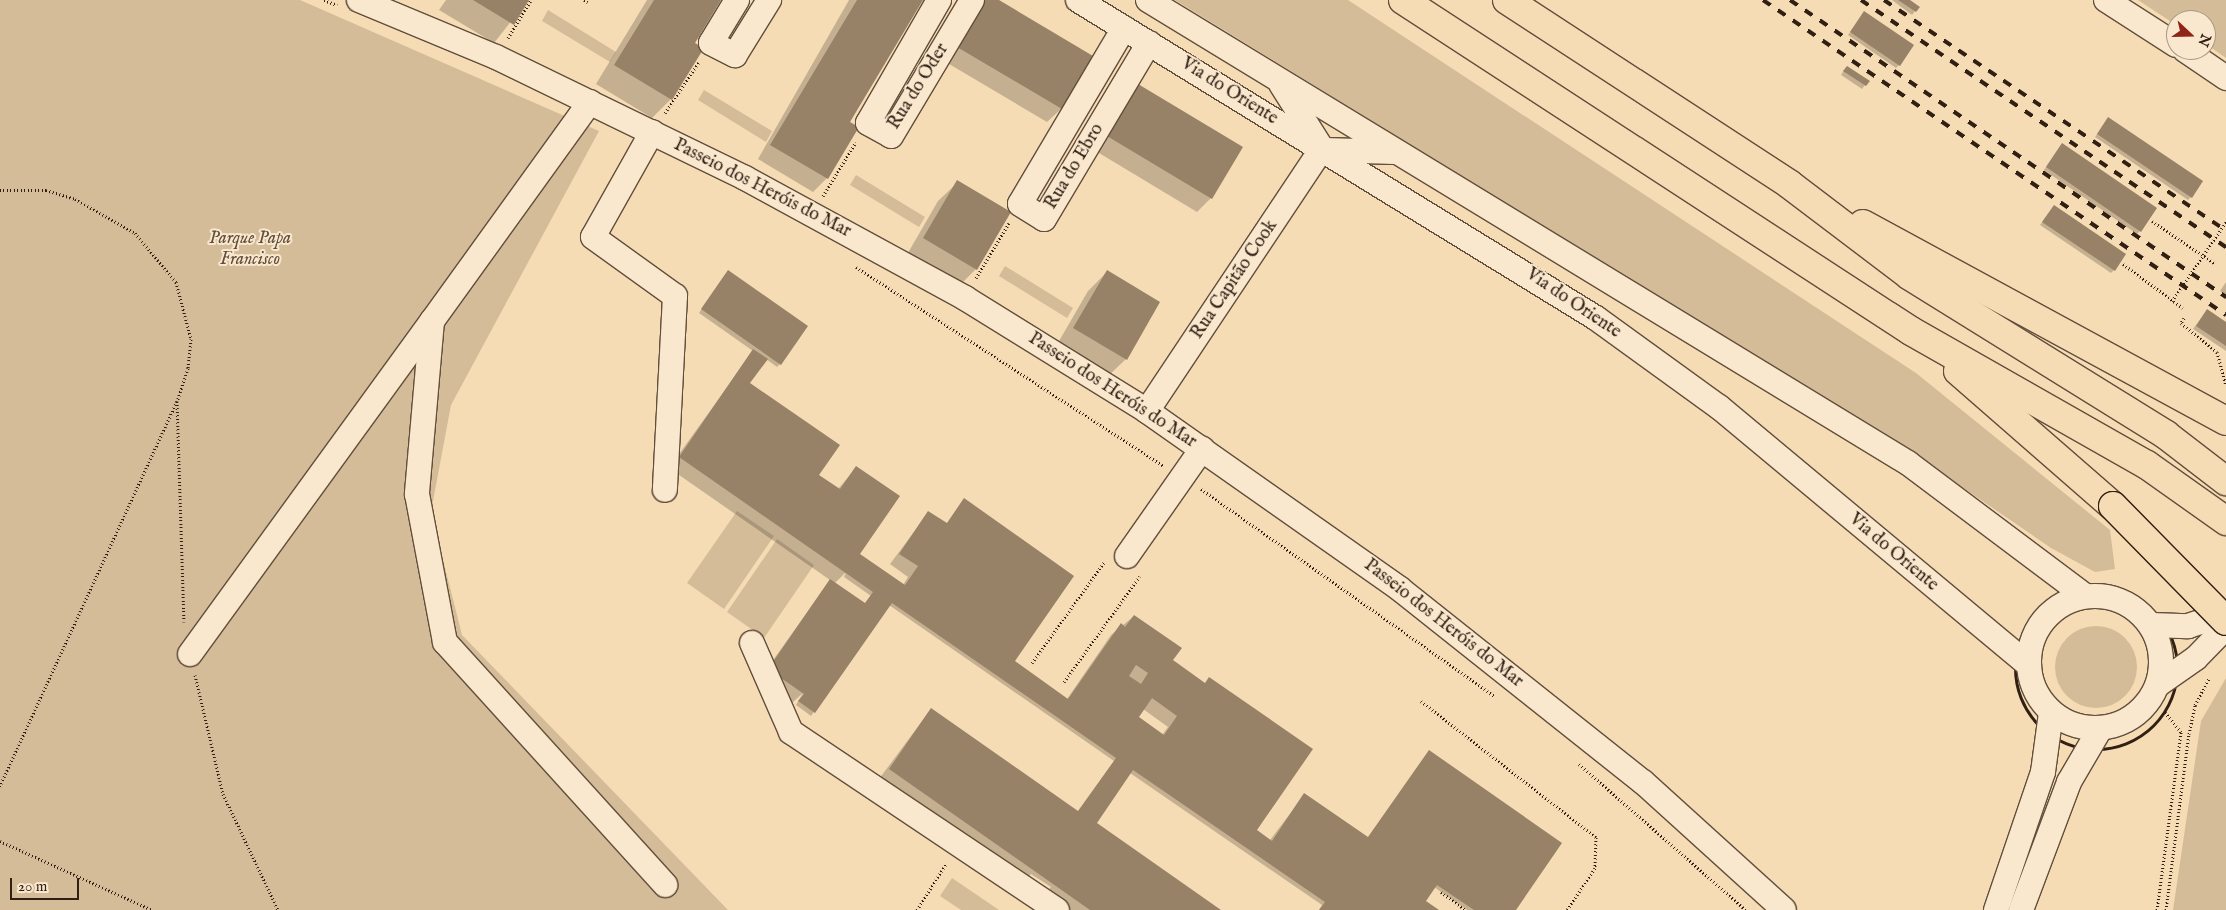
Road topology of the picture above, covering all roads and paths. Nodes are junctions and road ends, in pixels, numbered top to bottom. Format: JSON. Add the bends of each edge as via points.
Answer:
{"nodes":[{"id":1,"x":324,"y":0,"type":"edge"},
{"id":2,"x":531,"y":0,"type":"edge"},
{"id":3,"x":736,"y":0,"type":"edge"},
{"id":4,"x":768,"y":0,"type":"edge"},
{"id":5,"x":939,"y":0,"type":"edge"},
{"id":6,"x":972,"y":0,"type":"edge"},
{"id":7,"x":1078,"y":0,"type":"edge"},
{"id":8,"x":1148,"y":0,"type":"edge"},
{"id":9,"x":1403,"y":0,"type":"edge"},
{"id":10,"x":1507,"y":0,"type":"edge"},
{"id":11,"x":2106,"y":0,"type":"edge"},
{"id":12,"x":351,"y":3,"type":"edge"},
{"id":13,"x":1124,"y":28,"type":"junction"},
{"id":14,"x":2166,"y":39,"type":"edge"},
{"id":15,"x":711,"y":43,"type":"junction"},
{"id":16,"x":1149,"y":43,"type":"junction"},
{"id":17,"x":496,"y":57,"type":"junction"},
{"id":18,"x":2199,"y":60,"type":"edge"},
{"id":19,"x":1277,"y":78,"type":"junction"},
{"id":20,"x":2226,"y":78,"type":"edge"},
{"id":21,"x":590,"y":102,"type":"junction"},
{"id":22,"x":868,"y":123,"type":"junction"},
{"id":23,"x":652,"y":132,"type":"junction"},
{"id":24,"x":1322,"y":150,"type":"junction"},
{"id":25,"x":1397,"y":152,"type":"junction"},
{"id":26,"x":1789,"y":184,"type":"junction"},
{"id":27,"x":0,"y":190,"type":"edge"},
{"id":28,"x":1020,"y":204,"type":"junction"},
{"id":29,"x":812,"y":214,"type":"junction"},
{"id":30,"x":2152,"y":222,"type":"dead end"},
{"id":31,"x":2226,"y":222,"type":"edge"},
{"id":32,"x":2203,"y":256,"type":"junction"},
{"id":33,"x":2214,"y":263,"type":"dead end"},
{"id":34,"x":851,"y":264,"type":"dead end"},
{"id":35,"x":2123,"y":264,"type":"dead end"},
{"id":36,"x":965,"y":298,"type":"junction"},
{"id":37,"x":2172,"y":301,"type":"junction"},
{"id":38,"x":2183,"y":308,"type":"dead end"},
{"id":39,"x":2184,"y":318,"type":"dead end"},
{"id":40,"x":432,"y":321,"type":"junction"},
{"id":41,"x":1911,"y":331,"type":"junction"},
{"id":42,"x":2226,"y":385,"type":"edge"},
{"id":43,"x":1147,"y":411,"type":"junction"},
{"id":44,"x":2226,"y":421,"type":"edge"},
{"id":45,"x":1202,"y":449,"type":"junction"},
{"id":46,"x":1182,"y":477,"type":"junction"},
{"id":47,"x":2226,"y":481,"type":"edge"},
{"id":48,"x":665,"y":490,"type":"dead end"},
{"id":49,"x":2226,"y":521,"type":"edge"},
{"id":50,"x":1127,"y":560,"type":"junction"},
{"id":51,"x":2080,"y":593,"type":"junction"},
{"id":52,"x":2226,"y":614,"type":"edge"},
{"id":53,"x":2226,"y":621,"type":"edge"},
{"id":54,"x":2158,"y":625,"type":"junction"},
{"id":55,"x":2226,"y":627,"type":"edge"},
{"id":56,"x":752,"y":643,"type":"dead end"},
{"id":57,"x":190,"y":654,"type":"dead end"},
{"id":58,"x":2023,"y":661,"type":"junction"},
{"id":59,"x":1032,"y":663,"type":"dead end"},
{"id":60,"x":2213,"y":671,"type":"dead end"},
{"id":61,"x":2168,"y":678,"type":"junction"},
{"id":62,"x":1064,"y":682,"type":"dead end"},
{"id":63,"x":1421,"y":700,"type":"dead end"},
{"id":64,"x":1499,"y":700,"type":"dead end"},
{"id":65,"x":2164,"y":711,"type":"junction"},
{"id":66,"x":2050,"y":723,"type":"junction"},
{"id":67,"x":2094,"y":739,"type":"junction"},
{"id":68,"x":1575,"y":760,"type":"dead end"},
{"id":69,"x":0,"y":786,"type":"edge"},
{"id":70,"x":0,"y":841,"type":"edge"},
{"id":71,"x":958,"y":844,"type":"junction"},
{"id":72,"x":665,"y":885,"type":"dead end"},
{"id":73,"x":1441,"y":892,"type":"dead end"},
{"id":74,"x":152,"y":910,"type":"edge"},
{"id":75,"x":917,"y":910,"type":"edge"},
{"id":76,"x":1057,"y":910,"type":"edge"},
{"id":77,"x":1466,"y":910,"type":"edge"},
{"id":78,"x":1567,"y":910,"type":"edge"},
{"id":79,"x":1746,"y":910,"type":"edge"},
{"id":80,"x":1784,"y":910,"type":"edge"},
{"id":81,"x":1996,"y":910,"type":"edge"},
{"id":82,"x":2021,"y":910,"type":"edge"},
{"id":83,"x":2158,"y":910,"type":"edge"},
{"id":84,"x":2166,"y":910,"type":"edge"}],
"edges":[{"from":1,"to":12,"type":"path"},
{"from":2,"to":17,"type":"path"},
{"from":3,"to":15,"type":"street"},
{"from":4,"to":15,"type":"street","via":[[735,55]]},
{"from":5,"to":22,"type":"street","name":"Rua do Oder"},
{"from":6,"to":22,"type":"street","name":"Rua do Oder","via":[[890,136]]},
{"from":7,"to":13,"type":"street","name":"Via do Oriente"},
{"from":8,"to":19,"type":"street","name":"Via do Oriente"},
{"from":9,"to":41,"type":"highway"},
{"from":10,"to":26,"type":"highway"},
{"from":11,"to":14,"type":"street"},
{"from":12,"to":17,"type":"street","name":"Passeio dos Heróis do Mar"},
{"from":13,"to":16,"type":"street","name":"Via do Oriente"},
{"from":13,"to":28,"type":"street","name":"Rua do Ebro"},
{"from":15,"to":23,"type":"path"},
{"from":16,"to":24,"type":"street","name":"Via do Oriente"},
{"from":16,"to":28,"type":"street","name":"Rua do Ebro","via":[[1044,219]]},
{"from":17,"to":21,"type":"street","name":"Passeio dos Heróis do Mar"},
{"from":18,"to":20,"type":"street"},
{"from":19,"to":24,"type":"street"},
{"from":19,"to":25,"type":"street","name":"Via do Oriente"},
{"from":21,"to":23,"type":"street","name":"Passeio dos Heróis do Mar"},
{"from":21,"to":40,"type":"street"},
{"from":22,"to":29,"type":"path"},
{"from":23,"to":29,"type":"street","name":"Passeio dos Heróis do Mar"},
{"from":23,"to":48,"type":"street","via":[[593,237],[675,296]]},
{"from":24,"to":25,"type":"street"},
{"from":24,"to":43,"type":"street","name":"Rua Capitão Cook"},
{"from":24,"to":58,"type":"street","name":"Via do Oriente","via":[[1596,318],[1689,385]]},
{"from":25,"to":51,"type":"street","name":"Via do Oriente","via":[[1908,463]]},
{"from":26,"to":44,"type":"highway"},
{"from":26,"to":47,"type":"highway","via":[[1910,276],[2166,435]]},
{"from":27,"to":69,"type":"path","via":[[46,190],[75,198],[135,233],[176,282],[191,340],[188,368],[177,400]]},
{"from":28,"to":36,"type":"path"},
{"from":29,"to":36,"type":"street","name":"Passeio dos Heróis do Mar"},
{"from":30,"to":32,"type":"path"},
{"from":31,"to":32,"type":"path","bridge":true},
{"from":32,"to":33,"type":"path"},
{"from":32,"to":37,"type":"path","bridge":true},
{"from":34,"to":46,"type":"path"},
{"from":35,"to":37,"type":"path"},
{"from":36,"to":43,"type":"street","name":"Passeio dos Heróis do Mar"},
{"from":37,"to":38,"type":"path"},
{"from":39,"to":42,"type":"path","via":[[2181,323],[2217,352]]},
{"from":40,"to":57,"type":"street"},
{"from":40,"to":72,"type":"street","via":[[417,494],[445,642]]},
{"from":41,"to":49,"type":"highway","via":[[2147,465]]},
{"from":41,"to":53,"type":"highway","bridge":true,"via":[[2113,506]]},
{"from":43,"to":45,"type":"street","name":"Passeio dos Heróis do Mar"},
{"from":45,"to":46,"type":"street"},
{"from":45,"to":80,"type":"street","name":"Passeio dos Heróis do Mar","via":[[1418,602],[1643,782]]},
{"from":46,"to":50,"type":"street"},
{"from":46,"to":64,"type":"path"},
{"from":50,"to":59,"type":"path"},
{"from":50,"to":62,"type":"path"},
{"from":51,"to":54,"type":"street","via":[[2110,597]]},
{"from":51,"to":54,"type":"path","via":[[2114,589],[2132,595]]},
{"from":51,"to":58,"type":"street","via":[[2044,620]]},
{"from":51,"to":58,"type":"path","via":[[2058,597],[2032,619]]},
{"from":52,"to":54,"type":"street","via":[[2188,626]]},
{"from":54,"to":61,"type":"street","via":[[2162,664]]},
{"from":54,"to":61,"type":"path","via":[[2176,656]]},
{"from":55,"to":61,"type":"street"},
{"from":56,"to":71,"type":"street","via":[[791,732]]},
{"from":58,"to":66,"type":"street"},
{"from":58,"to":66,"type":"path","via":[[2022,699]]},
{"from":60,"to":84,"type":"path","via":[[2195,705]]},
{"from":61,"to":65,"type":"path"},
{"from":61,"to":67,"type":"street","via":[[2140,712]]},
{"from":63,"to":78,"type":"path","via":[[1596,836],[1595,868]]},
{"from":65,"to":67,"type":"path","via":[[2137,738],[2119,746]]},
{"from":65,"to":83,"type":"path","via":[[2181,732]]},
{"from":66,"to":67,"type":"path"},
{"from":66,"to":67,"type":"street","via":[[2074,726]]},
{"from":66,"to":81,"type":"street","via":[[2043,772]]},
{"from":67,"to":82,"type":"street","via":[[2069,782]]},
{"from":68,"to":79,"type":"path"},
{"from":70,"to":74,"type":"path"},
{"from":71,"to":75,"type":"path"},
{"from":71,"to":76,"type":"street"},
{"from":73,"to":77,"type":"path"}]}
